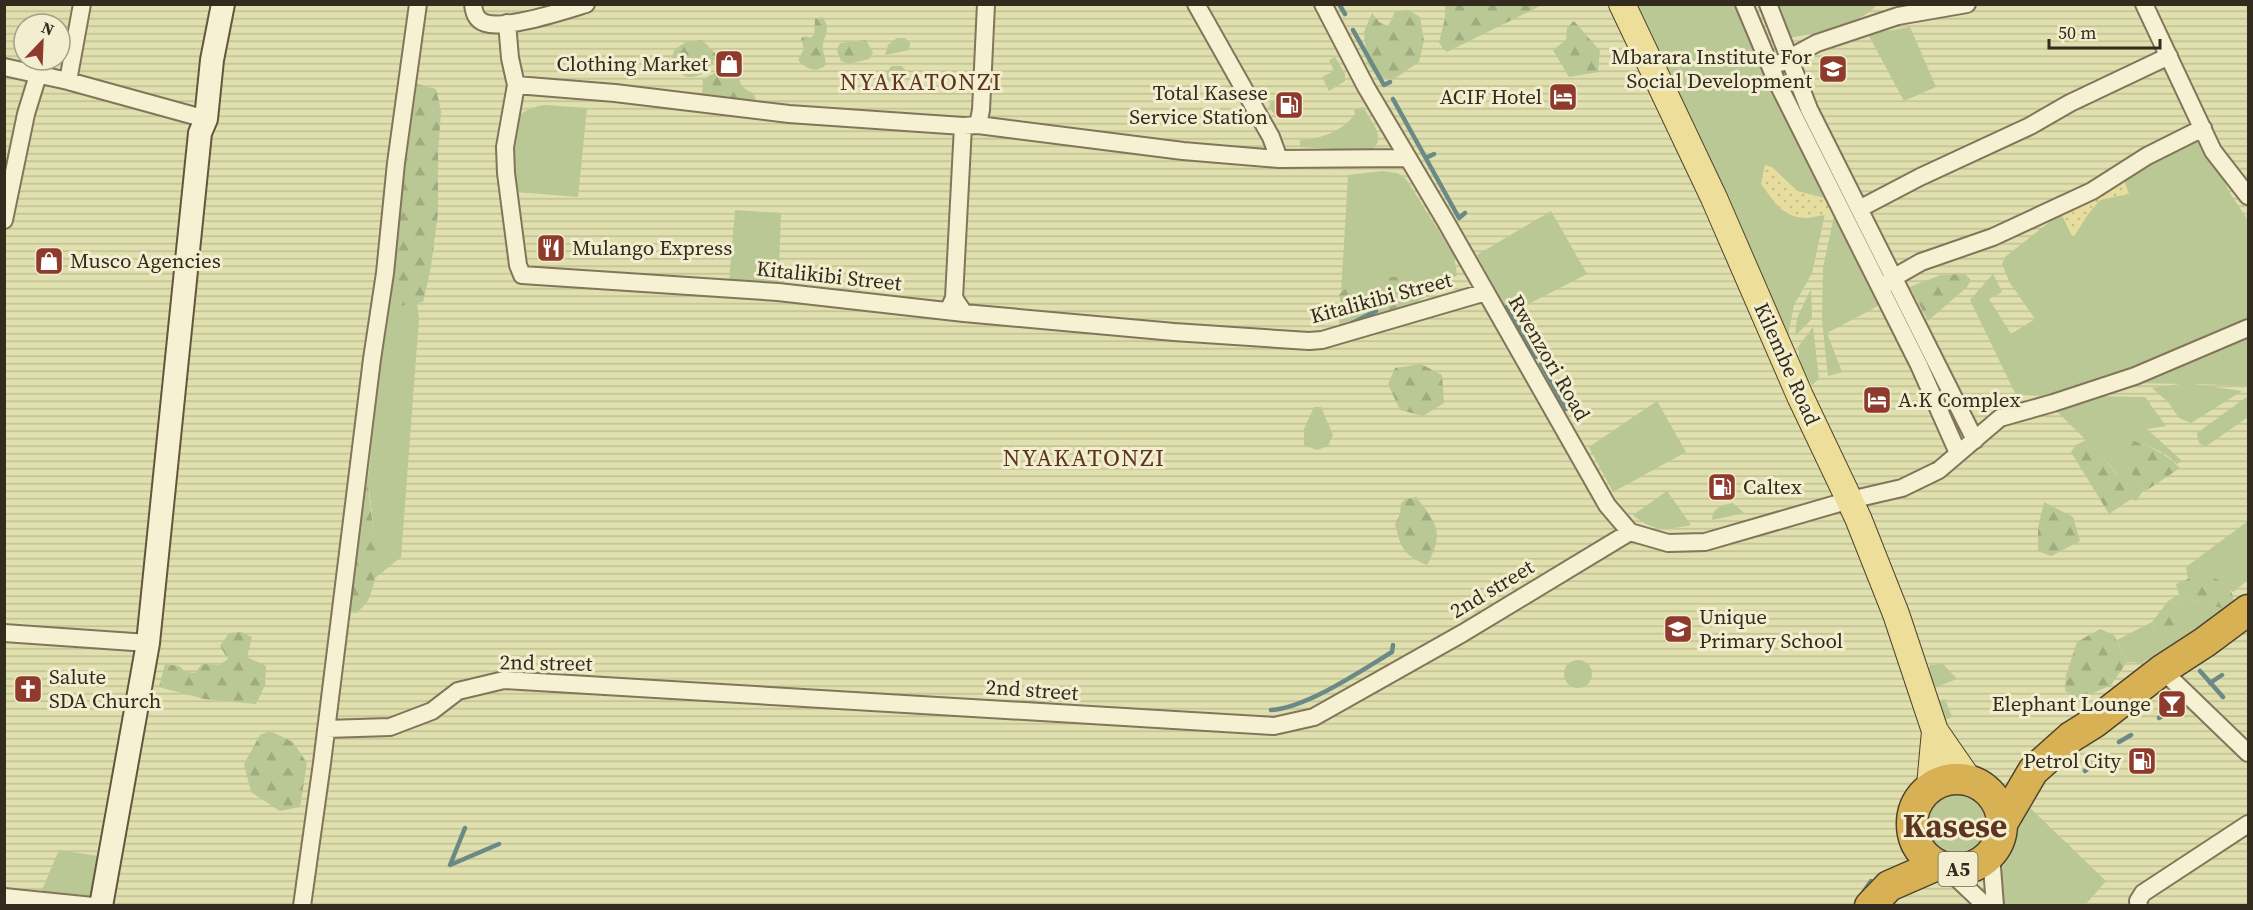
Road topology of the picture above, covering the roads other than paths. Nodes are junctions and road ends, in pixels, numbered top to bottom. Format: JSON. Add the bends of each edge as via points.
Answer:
{"nodes":[{"id":1,"x":82,"y":4,"type":"edge"},
{"id":2,"x":223,"y":4,"type":"edge"},
{"id":3,"x":418,"y":4,"type":"edge"},
{"id":4,"x":473,"y":4,"type":"edge"},
{"id":5,"x":586,"y":4,"type":"edge"},
{"id":6,"x":986,"y":4,"type":"edge"},
{"id":7,"x":1196,"y":4,"type":"edge"},
{"id":8,"x":1323,"y":4,"type":"edge"},
{"id":9,"x":1622,"y":4,"type":"edge"},
{"id":10,"x":1744,"y":4,"type":"edge"},
{"id":11,"x":1768,"y":4,"type":"edge"},
{"id":12,"x":1967,"y":4,"type":"edge"},
{"id":13,"x":2144,"y":4,"type":"edge"},
{"id":14,"x":1895,"y":10,"type":"edge"},
{"id":15,"x":507,"y":23,"type":"junction"},
{"id":16,"x":2169,"y":56,"type":"junction"},
{"id":17,"x":1789,"y":59,"type":"junction"},
{"id":18,"x":4,"y":67,"type":"edge"},
{"id":19,"x":1771,"y":68,"type":"junction"},
{"id":20,"x":38,"y":75,"type":"junction"},
{"id":21,"x":68,"y":81,"type":"junction"},
{"id":22,"x":516,"y":85,"type":"junction"},
{"id":23,"x":206,"y":119,"type":"junction"},
{"id":24,"x":971,"y":126,"type":"junction"},
{"id":25,"x":2203,"y":128,"type":"junction"},
{"id":26,"x":1408,"y":158,"type":"junction"},
{"id":27,"x":1279,"y":159,"type":"junction"},
{"id":28,"x":2248,"y":194,"type":"edge"},
{"id":29,"x":1859,"y":209,"type":"junction"},
{"id":30,"x":4,"y":220,"type":"edge"},
{"id":31,"x":1887,"y":283,"type":"junction"},
{"id":32,"x":1486,"y":292,"type":"junction"},
{"id":33,"x":955,"y":308,"type":"junction"},
{"id":34,"x":2248,"y":328,"type":"edge"},
{"id":35,"x":1975,"y":440,"type":"junction"},
{"id":36,"x":1958,"y":453,"type":"junction"},
{"id":37,"x":1850,"y":500,"type":"junction"},
{"id":38,"x":1630,"y":532,"type":"junction"},
{"id":39,"x":2248,"y":610,"type":"edge"},
{"id":40,"x":4,"y":633,"type":"edge"},
{"id":41,"x":148,"y":643,"type":"junction"},
{"id":42,"x":2162,"y":670,"type":"junction"},
{"id":43,"x":326,"y":729,"type":"junction"},
{"id":44,"x":1935,"y":731,"type":"junction"},
{"id":45,"x":2248,"y":753,"type":"edge"},
{"id":46,"x":2033,"y":771,"type":"junction"},
{"id":47,"x":1976,"y":783,"type":"junction"},
{"id":48,"x":1930,"y":786,"type":"junction"},
{"id":49,"x":2003,"y":822,"type":"junction"},
{"id":50,"x":2248,"y":824,"type":"edge"},
{"id":51,"x":1911,"y":828,"type":"junction"},
{"id":52,"x":1991,"y":854,"type":"junction"},
{"id":53,"x":1942,"y":867,"type":"junction"},
{"id":54,"x":1880,"y":896,"type":"edge"},
{"id":55,"x":4,"y":897,"type":"edge"},
{"id":56,"x":93,"y":906,"type":"edge"},
{"id":57,"x":101,"y":906,"type":"edge"},
{"id":58,"x":302,"y":906,"type":"edge"},
{"id":59,"x":1986,"y":906,"type":"edge"},
{"id":60,"x":1995,"y":906,"type":"edge"},
{"id":61,"x":2139,"y":906,"type":"edge"}],
"edges":[{"from":1,"to":21,"type":"street"},
{"from":2,"to":23,"type":"street"},
{"from":3,"to":43,"type":"street"},
{"from":4,"to":15,"type":"street","via":[[474,12],[483,22]]},
{"from":5,"to":15,"type":"street"},
{"from":6,"to":24,"type":"street"},
{"from":7,"to":27,"type":"street","via":[[1271,137]]},
{"from":8,"to":26,"type":"street","name":"Rwenzori Road"},
{"from":9,"to":37,"type":"main road","name":"Kilembe Road"},
{"from":10,"to":19,"type":"street"},
{"from":11,"to":17,"type":"street"},
{"from":12,"to":14,"type":"street"},
{"from":13,"to":16,"type":"street"},
{"from":14,"to":17,"type":"street"},
{"from":15,"to":22,"type":"street"},
{"from":16,"to":25,"type":"street"},
{"from":16,"to":29,"type":"street"},
{"from":17,"to":19,"type":"street"},
{"from":17,"to":29,"type":"street","via":[[1809,109]]},
{"from":18,"to":20,"type":"street"},
{"from":19,"to":31,"type":"street"},
{"from":20,"to":21,"type":"street"},
{"from":20,"to":30,"type":"street"},
{"from":21,"to":23,"type":"street"},
{"from":22,"to":24,"type":"street","via":[[789,114]]},
{"from":22,"to":33,"type":"street","name":"Kitalikibi Street","via":[[505,147],[522,275]]},
{"from":23,"to":41,"type":"street","via":[[200,133]]},
{"from":24,"to":27,"type":"street"},
{"from":24,"to":33,"type":"street"},
{"from":25,"to":28,"type":"street","via":[[2213,151]]},
{"from":25,"to":31,"type":"street","via":[[2146,156],[2092,191],[1993,237],[1921,262]]},
{"from":26,"to":27,"type":"street"},
{"from":26,"to":32,"type":"street","name":"Rwenzori Road"},
{"from":29,"to":31,"type":"street"},
{"from":31,"to":35,"type":"street"},
{"from":31,"to":36,"type":"street"},
{"from":32,"to":33,"type":"street","name":"Kitalikibi Street","via":[[1309,341],[1174,332]]},
{"from":32,"to":38,"type":"street","name":"Rwenzori Road","via":[[1607,505]]},
{"from":34,"to":35,"type":"street","via":[[2135,376],[2000,418]]},
{"from":35,"to":36,"type":"street"},
{"from":36,"to":37,"type":"street","via":[[1939,470],[1902,488]]},
{"from":37,"to":38,"type":"street","via":[[1705,542],[1668,543]]},
{"from":37,"to":44,"type":"main road","name":"Kilembe Road","via":[[1880,570]]},
{"from":38,"to":43,"type":"street","name":"2nd street","via":[[1464,633],[1314,717],[1274,726],[504,680],[458,691],[432,711],[390,727]]},
{"from":39,"to":42,"type":"highway","number":"A5"},
{"from":40,"to":41,"type":"street"},
{"from":41,"to":57,"type":"street"},
{"from":42,"to":45,"type":"street"},
{"from":42,"to":46,"type":"highway","number":"A5","via":[[2070,737]]},
{"from":43,"to":58,"type":"street"},
{"from":44,"to":47,"type":"main road","name":"Kilembe Road"},
{"from":44,"to":48,"type":"main road","name":"Kilembe Road"},
{"from":46,"to":47,"type":"highway","number":"A5"},
{"from":46,"to":49,"type":"highway","number":"A5"},
{"from":47,"to":48,"type":"highway","number":"A5","via":[[1955,778]]},
{"from":47,"to":49,"type":"highway","name":"Kilembe Road","via":[[1997,802]]},
{"from":48,"to":51,"type":"highway","name":"Kilembe Road","number":"A5","via":[[1919,798]]},
{"from":49,"to":52,"type":"highway","number":"A5","via":[[2000,839]]},
{"from":50,"to":61,"type":"street","via":[[2143,893]]},
{"from":51,"to":53,"type":"highway","number":"A5","via":[[1924,856]]},
{"from":51,"to":54,"type":"highway","number":"A5"},
{"from":52,"to":53,"type":"highway","number":"A5","via":[[1963,869]]},
{"from":52,"to":60,"type":"street"},
{"from":53,"to":54,"type":"highway","number":"A5"},
{"from":53,"to":59,"type":"street"},
{"from":55,"to":56,"type":"street"}]}
